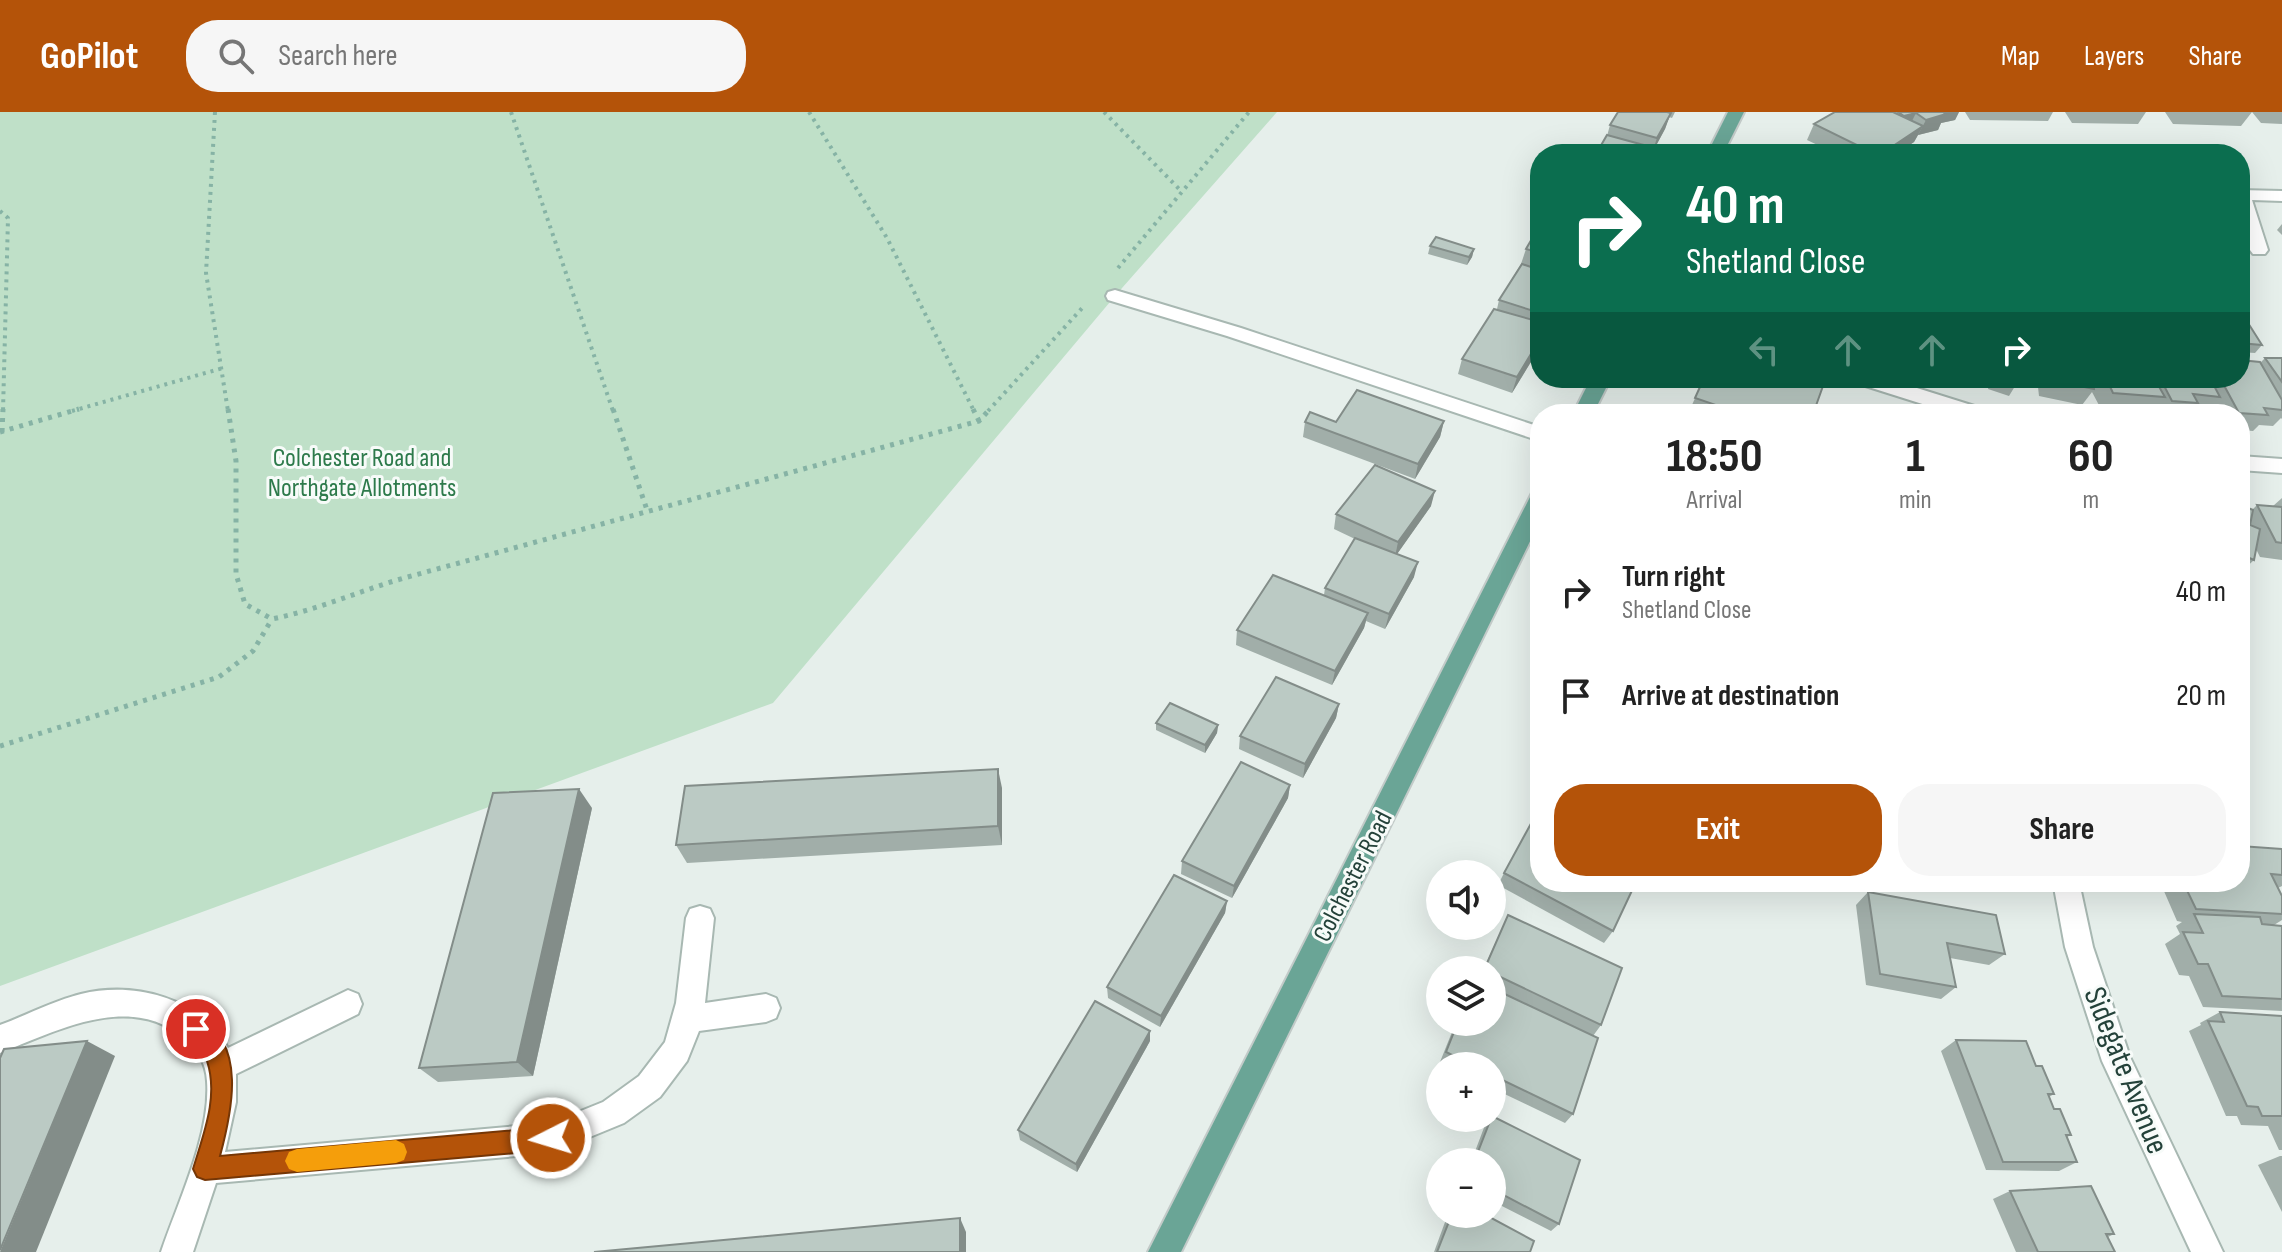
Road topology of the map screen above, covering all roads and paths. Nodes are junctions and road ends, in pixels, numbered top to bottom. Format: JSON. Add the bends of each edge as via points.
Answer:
{"nodes":[{"id":1,"x":215,"y":112,"type":"edge"},
{"id":2,"x":511,"y":112,"type":"edge"},
{"id":3,"x":809,"y":112,"type":"edge"},
{"id":4,"x":1104,"y":112,"type":"edge"},
{"id":5,"x":1249,"y":112,"type":"edge"},
{"id":6,"x":1736,"y":112,"type":"edge"},
{"id":7,"x":1720,"y":144,"type":"edge"},
{"id":8,"x":1182,"y":192,"type":"junction"},
{"id":9,"x":2250,"y":195,"type":"edge"},
{"id":10,"x":2282,"y":196,"type":"edge"},
{"id":11,"x":0,"y":211,"type":"edge"},
{"id":12,"x":2250,"y":221,"type":"edge"},
{"id":13,"x":2259,"y":250,"type":"dead end"},
{"id":14,"x":1113,"y":286,"type":"joint"},
{"id":15,"x":1091,"y":299,"type":"dead end"},
{"id":16,"x":223,"y":368,"type":"junction"},
{"id":17,"x":1895,"y":388,"type":"edge"},
{"id":18,"x":1945,"y":404,"type":"edge"},
{"id":19,"x":979,"y":421,"type":"junction"},
{"id":20,"x":1530,"y":431,"type":"edge"},
{"id":21,"x":1,"y":432,"type":"edge"},
{"id":22,"x":2250,"y":464,"type":"edge"},
{"id":23,"x":2282,"y":466,"type":"edge"},
{"id":24,"x":647,"y":510,"type":"junction"},
{"id":25,"x":1530,"y":519,"type":"edge"},
{"id":26,"x":272,"y":619,"type":"junction"},
{"id":27,"x":0,"y":746,"type":"edge"},
{"id":28,"x":2068,"y":892,"type":"edge"},
{"id":29,"x":700,"y":918,"type":"dead end"},
{"id":30,"x":348,"y":1004,"type":"dead end"},
{"id":31,"x":766,"y":1008,"type":"dead end"},
{"id":32,"x":686,"y":1019,"type":"junction"},
{"id":33,"x":0,"y":1039,"type":"edge"},
{"id":34,"x":220,"y":1067,"type":"junction"},
{"id":35,"x":205,"y":1169,"type":"junction"},
{"id":36,"x":177,"y":1252,"type":"edge"},
{"id":37,"x":1164,"y":1252,"type":"edge"},
{"id":38,"x":2207,"y":1252,"type":"edge"}],
"edges":[{"from":1,"to":16,"type":"path","via":[[206,273]]},
{"from":2,"to":24,"type":"path"},
{"from":3,"to":19,"type":"path","via":[[887,238]]},
{"from":4,"to":8,"type":"path"},
{"from":5,"to":8,"type":"path"},
{"from":6,"to":7,"type":"main road"},
{"from":8,"to":14,"type":"path"},
{"from":9,"to":10,"type":"street"},
{"from":11,"to":21,"type":"path","via":[[8,218]]},
{"from":12,"to":13,"type":"street"},
{"from":14,"to":20,"type":"street"},
{"from":15,"to":19,"type":"path"},
{"from":16,"to":21,"type":"path"},
{"from":16,"to":26,"type":"path","via":[[236,461],[236,574],[245,604]]},
{"from":17,"to":18,"type":"street"},
{"from":19,"to":24,"type":"path"},
{"from":22,"to":23,"type":"street"},
{"from":24,"to":26,"type":"path"},
{"from":25,"to":37,"type":"main road","name":"Colchester Road"},
{"from":26,"to":27,"type":"path","via":[[253,651],[219,677]]},
{"from":28,"to":38,"type":"street","name":"Sidegate Avenue","via":[[2079,947],[2117,1061]]},
{"from":29,"to":32,"type":"street"},
{"from":30,"to":34,"type":"street"},
{"from":31,"to":32,"type":"street"},
{"from":32,"to":35,"type":"street","via":[[659,1079],[613,1113],[551,1138]]},
{"from":33,"to":34,"type":"street","via":[[82,1008],[116,1003],[151,1007],[196,1029],[216,1052]]},
{"from":34,"to":35,"type":"street","via":[[221,1112]]},
{"from":35,"to":36,"type":"street"}]}
